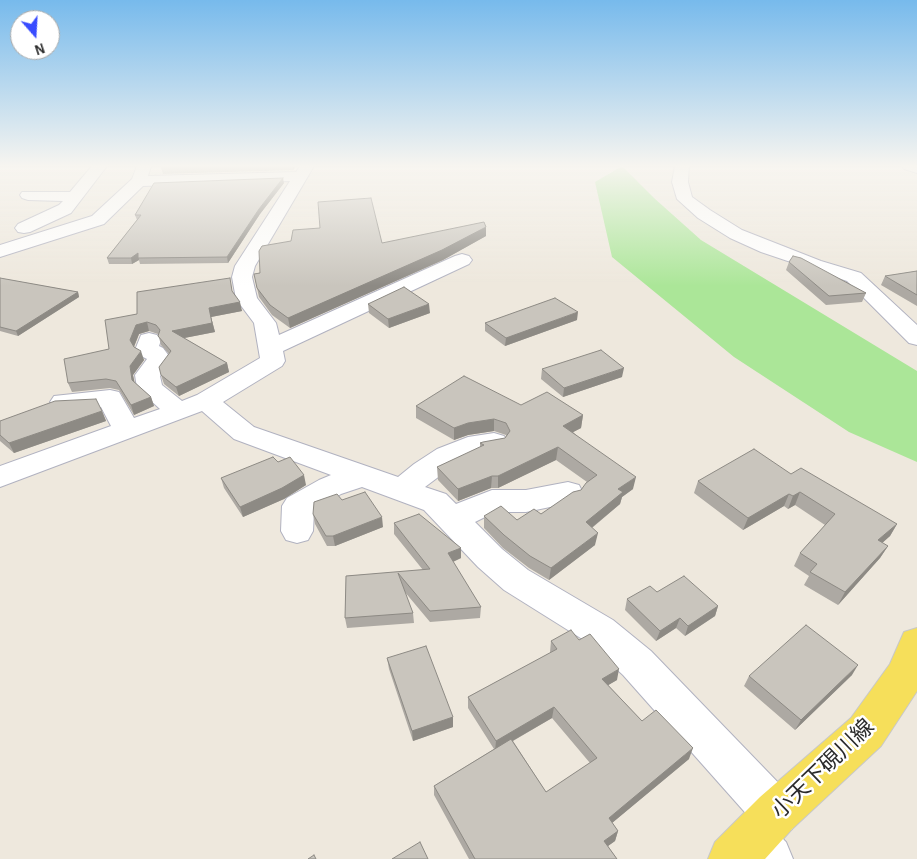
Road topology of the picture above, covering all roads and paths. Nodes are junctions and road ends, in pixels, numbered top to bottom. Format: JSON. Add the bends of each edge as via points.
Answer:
{"nodes":[{"id":1,"x":68,"y":206,"type":"edge"},
{"id":2,"x":111,"y":206,"type":"edge"},
{"id":3,"x":282,"y":206,"type":"edge"},
{"id":4,"x":695,"y":206,"type":"edge"},
{"id":5,"x":0,"y":236,"type":"edge"},
{"id":6,"x":0,"y":251,"type":"edge"},
{"id":7,"x":462,"y":260,"type":"dead end"},
{"id":8,"x":917,"y":338,"type":"edge"},
{"id":9,"x":149,"y":340,"type":"dead end"},
{"id":10,"x":270,"y":348,"type":"junction"},
{"id":11,"x":63,"y":402,"type":"edge"},
{"id":12,"x":193,"y":406,"type":"junction"},
{"id":13,"x":127,"y":430,"type":"junction"},
{"id":14,"x":494,"y":442,"type":"edge"},
{"id":15,"x":363,"y":475,"type":"junction"},
{"id":16,"x":0,"y":477,"type":"edge"},
{"id":17,"x":403,"y":490,"type":"junction"},
{"id":18,"x":568,"y":493,"type":"edge"},
{"id":19,"x":453,"y":521,"type":"junction"},
{"id":20,"x":296,"y":531,"type":"dead end"},
{"id":21,"x":913,"y":668,"type":"edge"},
{"id":22,"x":757,"y":843,"type":"edge"}],
"edges":[{"from":1,"to":5,"type":"street"},
{"from":2,"to":6,"type":"street","via":[[98,220]]},
{"from":3,"to":10,"type":"street","via":[[245,266],[242,277],[247,299],[265,323]]},
{"from":4,"to":8,"type":"street","via":[[736,234],[854,277]]},
{"from":7,"to":10,"type":"street"},
{"from":9,"to":12,"type":"street","via":[[147,350],[160,360],[147,376],[150,388]]},
{"from":10,"to":12,"type":"street","via":[[273,361]]},
{"from":11,"to":13,"type":"street","via":[[110,398]]},
{"from":12,"to":13,"type":"street"},
{"from":12,"to":15,"type":"street","via":[[244,433]]},
{"from":13,"to":16,"type":"street"},
{"from":14,"to":17,"type":"street","via":[[478,443],[447,456]]},
{"from":15,"to":17,"type":"street"},
{"from":15,"to":20,"type":"street","via":[[330,487],[298,506]]},
{"from":17,"to":19,"type":"street","via":[[435,502]]},
{"from":18,"to":19,"type":"street","via":[[526,501],[492,500]]},
{"from":19,"to":22,"type":"street","via":[[516,580],[600,631],[637,663]]},
{"from":21,"to":22,"type":"main road","name":"小天下硯川線","via":[[866,732]]}]}
